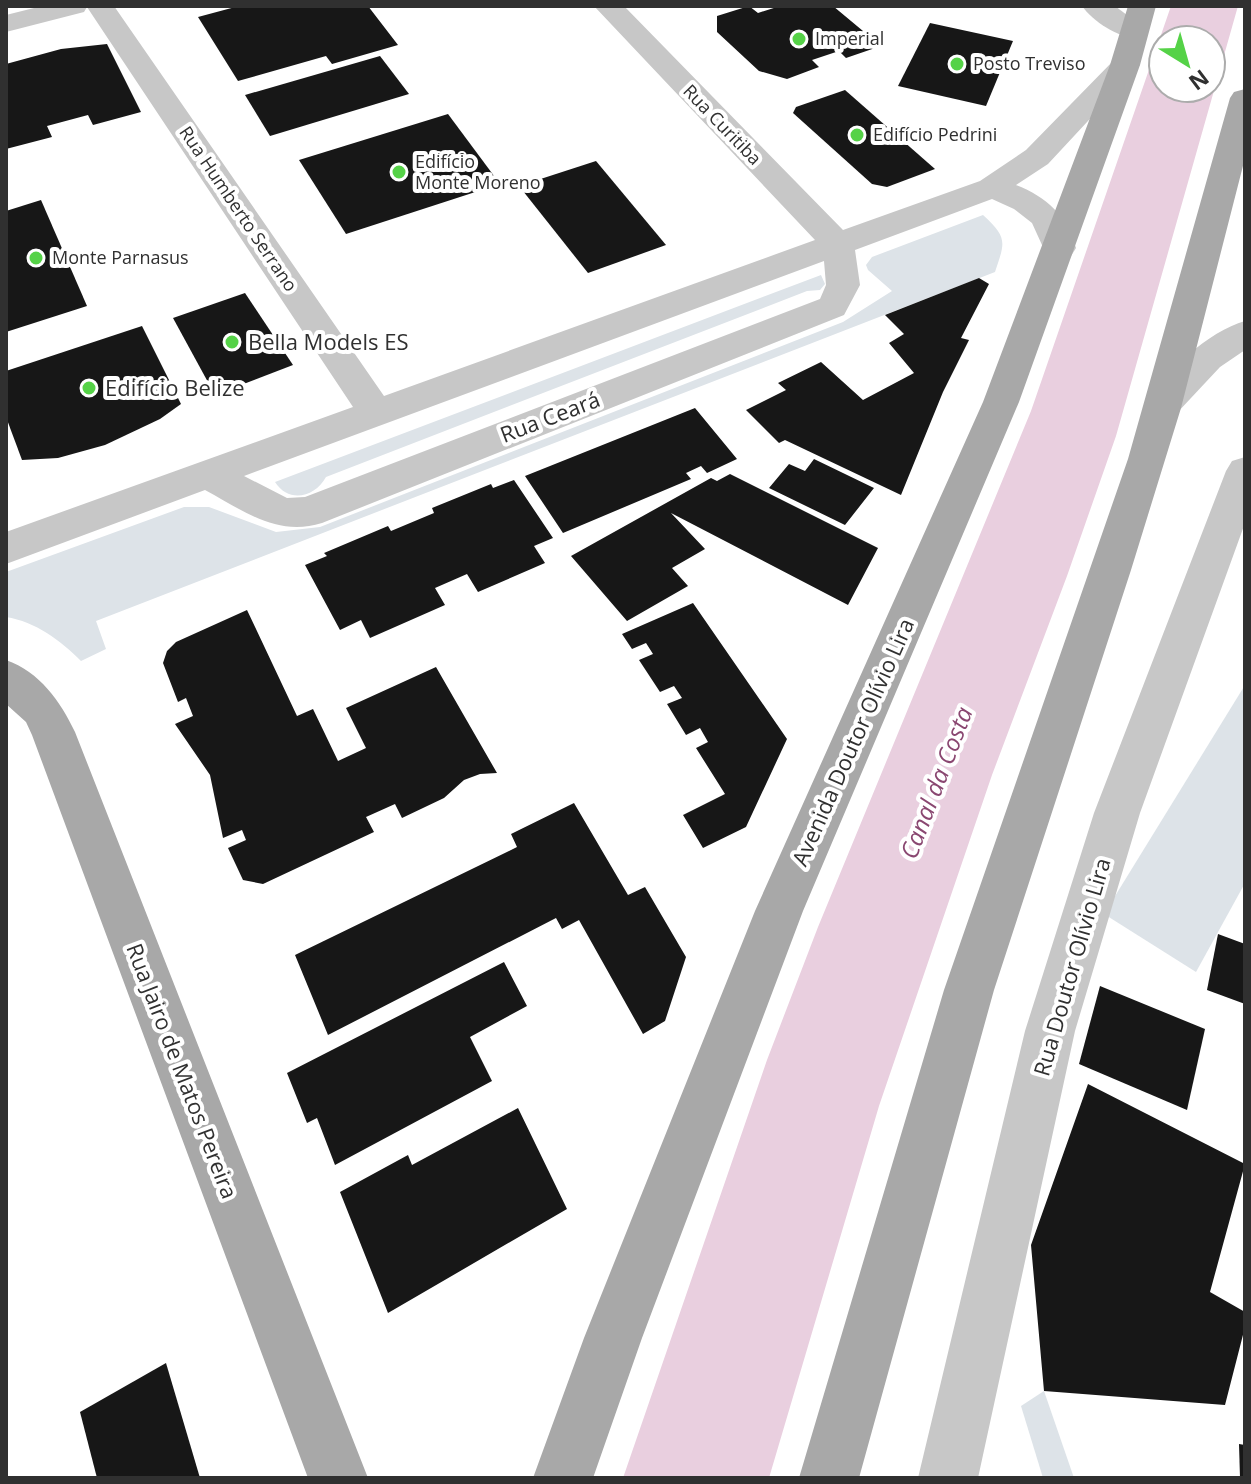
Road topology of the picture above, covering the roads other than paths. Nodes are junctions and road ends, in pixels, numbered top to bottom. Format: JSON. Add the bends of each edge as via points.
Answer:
{"nodes":[{"id":1,"x":74,"y":6,"type":"edge"},
{"id":2,"x":100,"y":6,"type":"edge"},
{"id":3,"x":608,"y":6,"type":"edge"},
{"id":4,"x":1096,"y":6,"type":"edge"},
{"id":5,"x":11,"y":17,"type":"edge"},
{"id":6,"x":1134,"y":34,"type":"edge"},
{"id":7,"x":1245,"y":98,"type":"edge"},
{"id":8,"x":991,"y":188,"type":"junction"},
{"id":9,"x":837,"y":244,"type":"junction"},
{"id":10,"x":1059,"y":248,"type":"junction"},
{"id":11,"x":1241,"y":336,"type":"edge"},
{"id":12,"x":1163,"y":405,"type":"junction"},
{"id":13,"x":376,"y":413,"type":"junction"},
{"id":14,"x":1245,"y":471,"type":"edge"},
{"id":15,"x":207,"y":474,"type":"junction"},
{"id":16,"x":6,"y":548,"type":"edge"},
{"id":17,"x":6,"y":678,"type":"edge"},
{"id":18,"x":338,"y":1478,"type":"edge"},
{"id":19,"x":563,"y":1478,"type":"edge"},
{"id":20,"x":829,"y":1478,"type":"edge"},
{"id":21,"x":948,"y":1478,"type":"edge"}],
"edges":[{"from":1,"to":5,"type":"street"},
{"from":2,"to":13,"type":"street","name":"Rua Humberto Serrano"},
{"from":3,"to":9,"type":"street","name":"Rua Curitiba"},
{"from":4,"to":6,"type":"street"},
{"from":6,"to":8,"type":"street","via":[[1037,157]]},
{"from":6,"to":10,"type":"main road","name":"Avenida Doutor Olívio Lira"},
{"from":7,"to":12,"type":"main road"},
{"from":8,"to":9,"type":"street"},
{"from":8,"to":10,"type":"street","via":[[1042,212]]},
{"from":9,"to":13,"type":"street"},
{"from":9,"to":15,"type":"street","name":"Rua Ceará","via":[[844,290],[832,307],[308,512],[282,513]]},
{"from":10,"to":19,"type":"main road","name":"Avenida Doutor Olívio Lira","via":[[978,458],[779,911]]},
{"from":11,"to":12,"type":"street","via":[[1207,358]]},
{"from":12,"to":20,"type":"main road","via":[[969,989]]},
{"from":13,"to":15,"type":"street"},
{"from":14,"to":21,"type":"street","name":"Rua Doutor Olívio Lira","via":[[1117,813],[1050,1031]]},
{"from":15,"to":16,"type":"street"},
{"from":17,"to":18,"type":"main road","name":"Rua Jairo de Matos Pereira","via":[[41,709],[53,732]]}]}
